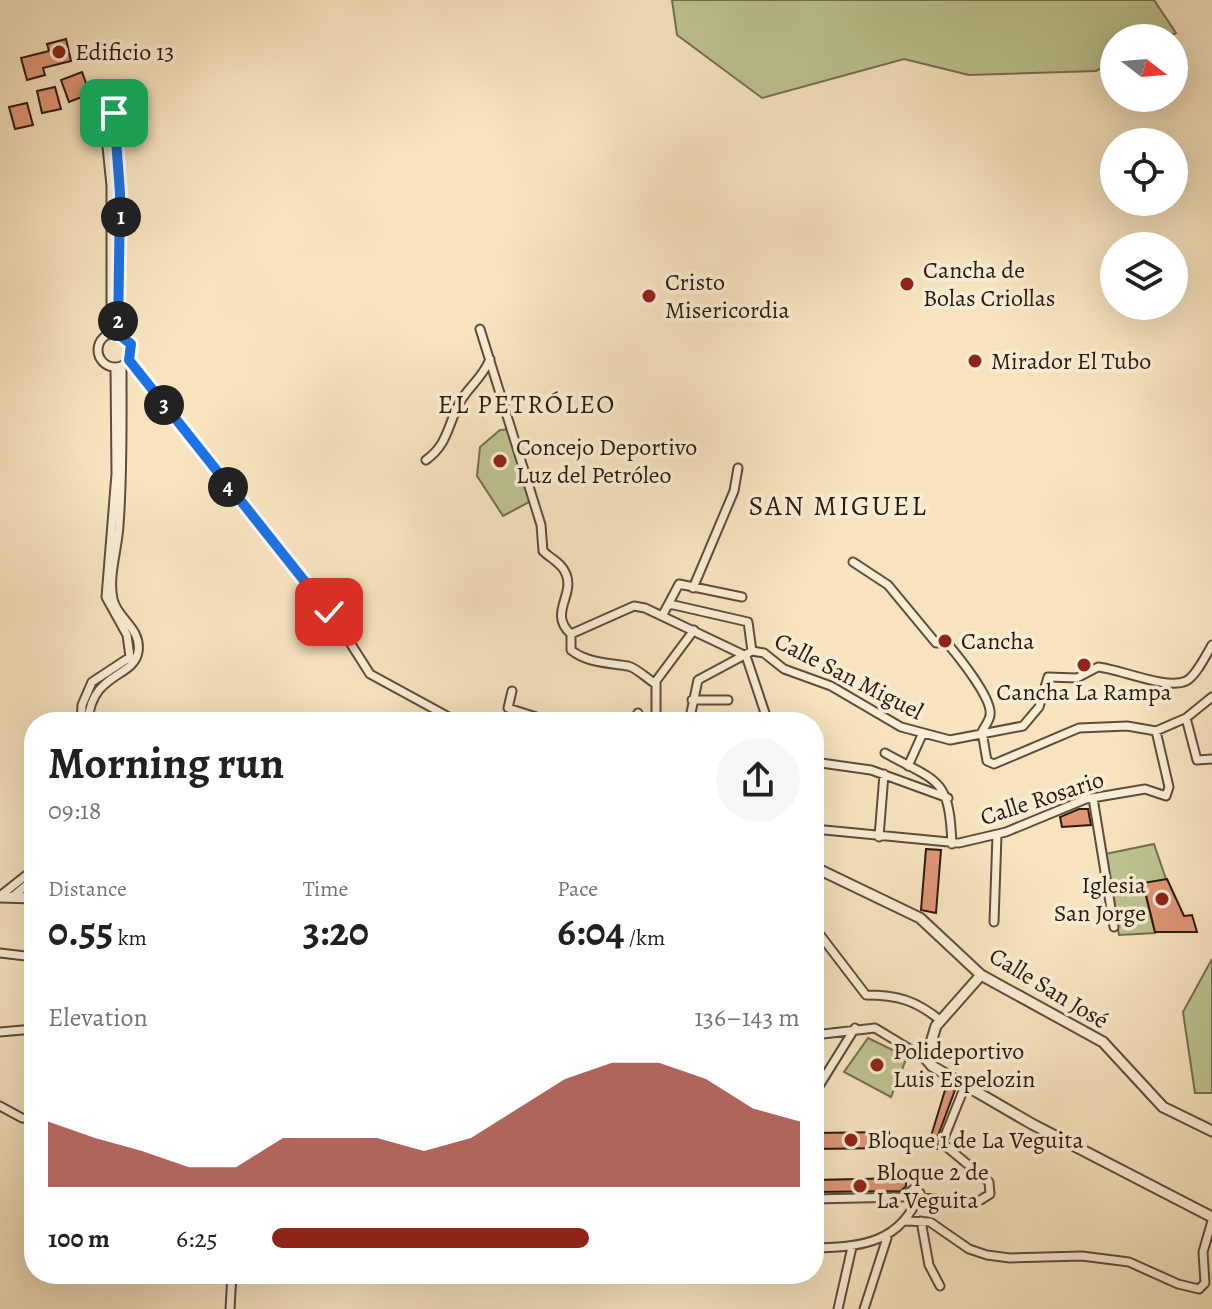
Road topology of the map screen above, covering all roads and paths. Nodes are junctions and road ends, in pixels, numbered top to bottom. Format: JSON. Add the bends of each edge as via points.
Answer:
{"nodes":[{"id":1,"x":480,"y":329,"type":"dead end"},
{"id":2,"x":114,"y":334,"type":"junction"},
{"id":3,"x":490,"y":359,"type":"junction"},
{"id":4,"x":122,"y":364,"type":"junction"},
{"id":5,"x":426,"y":460,"type":"dead end"},
{"id":6,"x":738,"y":468,"type":"dead end"},
{"id":7,"x":853,"y":562,"type":"dead end"},
{"id":8,"x":693,"y":588,"type":"junction"},
{"id":9,"x":742,"y":597,"type":"dead end"},
{"id":10,"x":668,"y":605,"type":"junction"},
{"id":11,"x":662,"y":616,"type":"junction"},
{"id":12,"x":694,"y":630,"type":"junction"},
{"id":13,"x":571,"y":634,"type":"junction"},
{"id":14,"x":1212,"y":645,"type":"edge"},
{"id":15,"x":749,"y":654,"type":"junction"},
{"id":16,"x":656,"y":684,"type":"junction"},
{"id":17,"x":512,"y":691,"type":"dead end"},
{"id":18,"x":1212,"y":697,"type":"edge"},
{"id":19,"x":692,"y":700,"type":"junction"},
{"id":20,"x":728,"y":700,"type":"dead end"},
{"id":21,"x":82,"y":712,"type":"edge"},
{"id":22,"x":90,"y":712,"type":"edge"},
{"id":23,"x":440,"y":712,"type":"edge"},
{"id":24,"x":521,"y":712,"type":"edge"},
{"id":25,"x":656,"y":712,"type":"edge"},
{"id":26,"x":690,"y":712,"type":"edge"},
{"id":27,"x":764,"y":712,"type":"edge"},
{"id":28,"x":1186,"y":718,"type":"junction"},
{"id":29,"x":1156,"y":731,"type":"junction"},
{"id":30,"x":982,"y":732,"type":"junction"},
{"id":31,"x":922,"y":735,"type":"junction"},
{"id":32,"x":885,"y":753,"type":"dead end"},
{"id":33,"x":1212,"y":759,"type":"edge"},
{"id":34,"x":824,"y":764,"type":"edge"},
{"id":35,"x":908,"y":766,"type":"junction"},
{"id":36,"x":884,"y":774,"type":"junction"},
{"id":37,"x":948,"y":798,"type":"junction"},
{"id":38,"x":1093,"y":798,"type":"junction"},
{"id":39,"x":824,"y":830,"type":"edge"},
{"id":40,"x":997,"y":835,"type":"junction"},
{"id":41,"x":879,"y":837,"type":"junction"},
{"id":42,"x":952,"y":844,"type":"junction"},
{"id":43,"x":824,"y":872,"type":"edge"},
{"id":44,"x":24,"y":877,"type":"edge"},
{"id":45,"x":24,"y":887,"type":"edge"},
{"id":46,"x":0,"y":896,"type":"edge"},
{"id":47,"x":12,"y":897,"type":"junction"},
{"id":48,"x":24,"y":898,"type":"edge"},
{"id":49,"x":994,"y":922,"type":"dead end"},
{"id":50,"x":1114,"y":927,"type":"dead end"},
{"id":51,"x":824,"y":940,"type":"edge"},
{"id":52,"x":0,"y":953,"type":"edge"},
{"id":53,"x":24,"y":956,"type":"edge"},
{"id":54,"x":981,"y":975,"type":"junction"},
{"id":55,"x":941,"y":1021,"type":"junction"},
{"id":56,"x":855,"y":1028,"type":"junction"},
{"id":57,"x":24,"y":1030,"type":"edge"},
{"id":58,"x":0,"y":1032,"type":"edge"},
{"id":59,"x":824,"y":1033,"type":"edge"},
{"id":60,"x":926,"y":1059,"type":"junction"},
{"id":61,"x":824,"y":1078,"type":"edge"},
{"id":62,"x":965,"y":1086,"type":"junction"},
{"id":63,"x":0,"y":1106,"type":"edge"},
{"id":64,"x":24,"y":1118,"type":"edge"},
{"id":65,"x":1212,"y":1131,"type":"edge"},
{"id":66,"x":918,"y":1198,"type":"junction"},
{"id":67,"x":824,"y":1199,"type":"edge"},
{"id":68,"x":1212,"y":1219,"type":"edge"},
{"id":69,"x":905,"y":1221,"type":"junction"},
{"id":70,"x":921,"y":1221,"type":"junction"},
{"id":71,"x":887,"y":1238,"type":"junction"},
{"id":72,"x":852,"y":1247,"type":"junction"},
{"id":73,"x":824,"y":1248,"type":"edge"},
{"id":74,"x":231,"y":1284,"type":"edge"},
{"id":75,"x":940,"y":1286,"type":"dead end"},
{"id":76,"x":230,"y":1309,"type":"edge"},
{"id":77,"x":838,"y":1309,"type":"edge"},
{"id":78,"x":864,"y":1309,"type":"edge"}],
"edges":[{"from":1,"to":3,"type":"street"},
{"from":2,"to":2,"type":"street","via":[[120,193],[114,113],[104,117]]},
{"from":2,"to":4,"type":"street","via":[[131,344]]},
{"from":2,"to":4,"type":"street","via":[[99,345],[99,356],[105,364]]},
{"from":3,"to":5,"type":"street","via":[[479,382],[458,405],[446,441]]},
{"from":3,"to":13,"type":"street","via":[[541,525],[543,551],[568,577],[560,614]]},
{"from":4,"to":21,"type":"street","via":[[106,597],[127,635],[130,657],[92,682]]},
{"from":4,"to":22,"type":"street","via":[[122,476],[113,599],[137,635],[139,649],[130,666],[94,693]]},
{"from":4,"to":23,"type":"street","via":[[335,619],[370,674]]},
{"from":6,"to":8,"type":"street","via":[[734,491]]},
{"from":7,"to":30,"type":"street","via":[[888,585],[936,643],[947,643],[960,660],[988,702],[991,714]]},
{"from":8,"to":9,"type":"street"},
{"from":8,"to":10,"type":"street","via":[[679,584]]},
{"from":10,"to":11,"type":"street"},
{"from":10,"to":15,"type":"street","via":[[748,622]]},
{"from":11,"to":12,"type":"street","name":"Calle San Miguel"},
{"from":11,"to":13,"type":"street","name":"Calle San Miguel","via":[[634,606]]},
{"from":12,"to":15,"type":"street","name":"Calle San Miguel"},
{"from":12,"to":16,"type":"street"},
{"from":13,"to":16,"type":"street","via":[[576,654],[631,666]]},
{"from":14,"to":30,"type":"street","name":"Calle San Miguel","via":[[1182,682],[1098,667],[1077,678],[1048,677],[1032,718],[1013,730]]},
{"from":15,"to":19,"type":"street","via":[[704,674]]},
{"from":15,"to":27,"type":"street","via":[[746,665]]},
{"from":15,"to":31,"type":"street","name":"Calle San Miguel","via":[[764,653],[794,675],[831,686]]},
{"from":16,"to":25,"type":"street"},
{"from":17,"to":24,"type":"street","via":[[508,708]]},
{"from":18,"to":28,"type":"street"},
{"from":19,"to":20,"type":"street"},
{"from":19,"to":26,"type":"street"},
{"from":28,"to":29,"type":"street"},
{"from":28,"to":33,"type":"street","via":[[1197,760]]},
{"from":29,"to":30,"type":"street","via":[[1093,725],[989,764]]},
{"from":29,"to":38,"type":"street","name":"Calle Rosario","via":[[1169,787],[1166,796],[1145,789]]},
{"from":30,"to":31,"type":"street","name":"Calle San Miguel","via":[[950,740]]},
{"from":31,"to":35,"type":"street"},
{"from":32,"to":35,"type":"street"},
{"from":34,"to":36,"type":"street"},
{"from":35,"to":37,"type":"street","via":[[940,783]]},
{"from":36,"to":37,"type":"street"},
{"from":36,"to":41,"type":"street"},
{"from":37,"to":42,"type":"street"},
{"from":38,"to":40,"type":"street","name":"Calle Rosario"},
{"from":38,"to":50,"type":"street"},
{"from":39,"to":41,"type":"street","name":"Calle Rosario"},
{"from":40,"to":42,"type":"street","name":"Calle Rosario"},
{"from":40,"to":49,"type":"street"},
{"from":41,"to":42,"type":"street","name":"Calle Rosario"},
{"from":43,"to":54,"type":"street","name":"Calle San José","via":[[920,918]]},
{"from":44,"to":46,"type":"street"},
{"from":45,"to":47,"type":"street"},
{"from":46,"to":47,"type":"street"},
{"from":47,"to":48,"type":"street"},
{"from":51,"to":55,"type":"street","via":[[866,995],[902,996]]},
{"from":52,"to":53,"type":"street"},
{"from":54,"to":55,"type":"street"},
{"from":54,"to":65,"type":"street","name":"Calle San José","via":[[1103,1042],[1163,1107]]},
{"from":55,"to":60,"type":"street"},
{"from":56,"to":59,"type":"street"},
{"from":56,"to":60,"type":"street","via":[[875,1028]]},
{"from":56,"to":61,"type":"street"},
{"from":57,"to":58,"type":"street"},
{"from":60,"to":62,"type":"street"},
{"from":62,"to":66,"type":"street","via":[[942,1143],[989,1182],[990,1194],[979,1201]]},
{"from":62,"to":68,"type":"street"},
{"from":63,"to":64,"type":"street"},
{"from":66,"to":67,"type":"street","via":[[915,1188],[903,1197]]},
{"from":66,"to":69,"type":"street"},
{"from":68,"to":70,"type":"street","via":[[1203,1252],[1205,1283],[1199,1289],[1129,1262],[987,1255]]},
{"from":69,"to":70,"type":"street"},
{"from":69,"to":71,"type":"street"},
{"from":70,"to":75,"type":"street","via":[[929,1265]]},
{"from":71,"to":72,"type":"street"},
{"from":71,"to":78,"type":"street"},
{"from":72,"to":73,"type":"street"},
{"from":72,"to":77,"type":"street"},
{"from":74,"to":76,"type":"street"}]}
